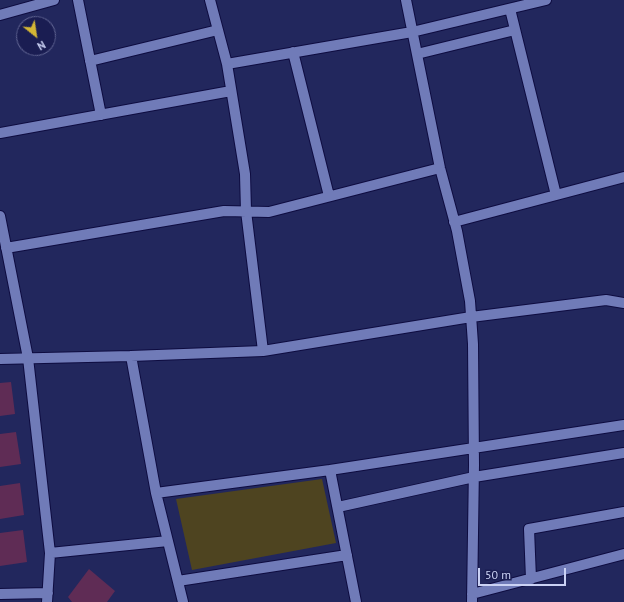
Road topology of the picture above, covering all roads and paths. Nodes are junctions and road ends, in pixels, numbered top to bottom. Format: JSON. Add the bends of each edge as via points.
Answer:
{"nodes":[{"id":1,"x":54,"y":0,"type":"edge"},
{"id":2,"x":78,"y":0,"type":"edge"},
{"id":3,"x":210,"y":0,"type":"edge"},
{"id":4,"x":406,"y":0,"type":"edge"},
{"id":5,"x":546,"y":0,"type":"edge"},
{"id":6,"x":510,"y":9,"type":"junction"},
{"id":7,"x":0,"y":15,"type":"edge"},
{"id":8,"x":218,"y":30,"type":"junction"},
{"id":9,"x":515,"y":30,"type":"junction"},
{"id":10,"x":412,"y":32,"type":"junction"},
{"id":11,"x":293,"y":52,"type":"junction"},
{"id":12,"x":417,"y":54,"type":"junction"},
{"id":13,"x":90,"y":61,"type":"junction"},
{"id":14,"x":227,"y":64,"type":"junction"},
{"id":15,"x":231,"y":91,"type":"junction"},
{"id":16,"x":101,"y":115,"type":"junction"},
{"id":17,"x":0,"y":133,"type":"edge"},
{"id":18,"x":440,"y":168,"type":"junction"},
{"id":19,"x":624,"y":177,"type":"edge"},
{"id":20,"x":556,"y":195,"type":"junction"},
{"id":21,"x":329,"y":196,"type":"junction"},
{"id":22,"x":246,"y":211,"type":"junction"},
{"id":23,"x":0,"y":216,"type":"edge"},
{"id":24,"x":454,"y":222,"type":"junction"},
{"id":25,"x":6,"y":248,"type":"junction"},
{"id":26,"x":624,"y":303,"type":"edge"},
{"id":27,"x":472,"y":317,"type":"junction"},
{"id":28,"x":263,"y":351,"type":"junction"},
{"id":29,"x":131,"y":356,"type":"junction"},
{"id":30,"x":28,"y":358,"type":"junction"},
{"id":31,"x":0,"y":359,"type":"edge"},
{"id":32,"x":624,"y":425,"type":"edge"},
{"id":33,"x":474,"y":448,"type":"junction"},
{"id":34,"x":624,"y":453,"type":"edge"},
{"id":35,"x":330,"y":470,"type":"junction"},
{"id":36,"x":474,"y":477,"type":"junction"},
{"id":37,"x":156,"y":493,"type":"junction"},
{"id":38,"x":338,"y":507,"type":"junction"},
{"id":39,"x":624,"y":512,"type":"edge"},
{"id":40,"x":168,"y":541,"type":"junction"},
{"id":41,"x":50,"y":553,"type":"junction"},
{"id":42,"x":624,"y":554,"type":"edge"},
{"id":43,"x":347,"y":555,"type":"junction"},
{"id":44,"x":531,"y":579,"type":"junction"},
{"id":45,"x":178,"y":581,"type":"junction"},
{"id":46,"x":0,"y":594,"type":"edge"},
{"id":47,"x":47,"y":597,"type":"edge"},
{"id":48,"x":472,"y":598,"type":"edge"},
{"id":49,"x":183,"y":602,"type":"edge"},
{"id":50,"x":356,"y":602,"type":"edge"}],
"edges":[{"from":1,"to":7,"type":"street"},
{"from":2,"to":13,"type":"street"},
{"from":3,"to":8,"type":"street"},
{"from":4,"to":10,"type":"street"},
{"from":5,"to":6,"type":"street"},
{"from":6,"to":9,"type":"street"},
{"from":6,"to":10,"type":"street"},
{"from":8,"to":13,"type":"street"},
{"from":8,"to":14,"type":"street"},
{"from":9,"to":12,"type":"street"},
{"from":9,"to":20,"type":"street"},
{"from":10,"to":11,"type":"street"},
{"from":10,"to":12,"type":"street"},
{"from":11,"to":14,"type":"street"},
{"from":11,"to":21,"type":"street"},
{"from":12,"to":18,"type":"street"},
{"from":13,"to":16,"type":"street"},
{"from":14,"to":15,"type":"street"},
{"from":15,"to":16,"type":"street"},
{"from":15,"to":22,"type":"street","via":[[245,174]]},
{"from":16,"to":17,"type":"street"},
{"from":18,"to":21,"type":"street"},
{"from":18,"to":24,"type":"street"},
{"from":19,"to":20,"type":"street"},
{"from":20,"to":24,"type":"street"},
{"from":21,"to":22,"type":"street","via":[[269,212]]},
{"from":22,"to":25,"type":"street","via":[[224,210]]},
{"from":22,"to":28,"type":"street"},
{"from":23,"to":25,"type":"street"},
{"from":24,"to":27,"type":"street"},
{"from":25,"to":30,"type":"street"},
{"from":26,"to":27,"type":"street","via":[[606,300]]},
{"from":27,"to":28,"type":"street"},
{"from":27,"to":33,"type":"street"},
{"from":28,"to":29,"type":"street"},
{"from":29,"to":30,"type":"street"},
{"from":29,"to":37,"type":"street"},
{"from":30,"to":31,"type":"street"},
{"from":30,"to":41,"type":"street"},
{"from":32,"to":33,"type":"street"},
{"from":33,"to":35,"type":"street"},
{"from":33,"to":36,"type":"street"},
{"from":34,"to":36,"type":"street"},
{"from":35,"to":37,"type":"street"},
{"from":35,"to":38,"type":"street"},
{"from":36,"to":38,"type":"street"},
{"from":36,"to":48,"type":"street"},
{"from":37,"to":40,"type":"street"},
{"from":38,"to":43,"type":"street"},
{"from":39,"to":44,"type":"street","via":[[529,529]]},
{"from":40,"to":41,"type":"street"},
{"from":40,"to":45,"type":"street"},
{"from":41,"to":47,"type":"street"},
{"from":42,"to":44,"type":"street"},
{"from":43,"to":45,"type":"street"},
{"from":43,"to":50,"type":"street"},
{"from":44,"to":48,"type":"street"},
{"from":45,"to":49,"type":"street"},
{"from":46,"to":47,"type":"street"}]}
